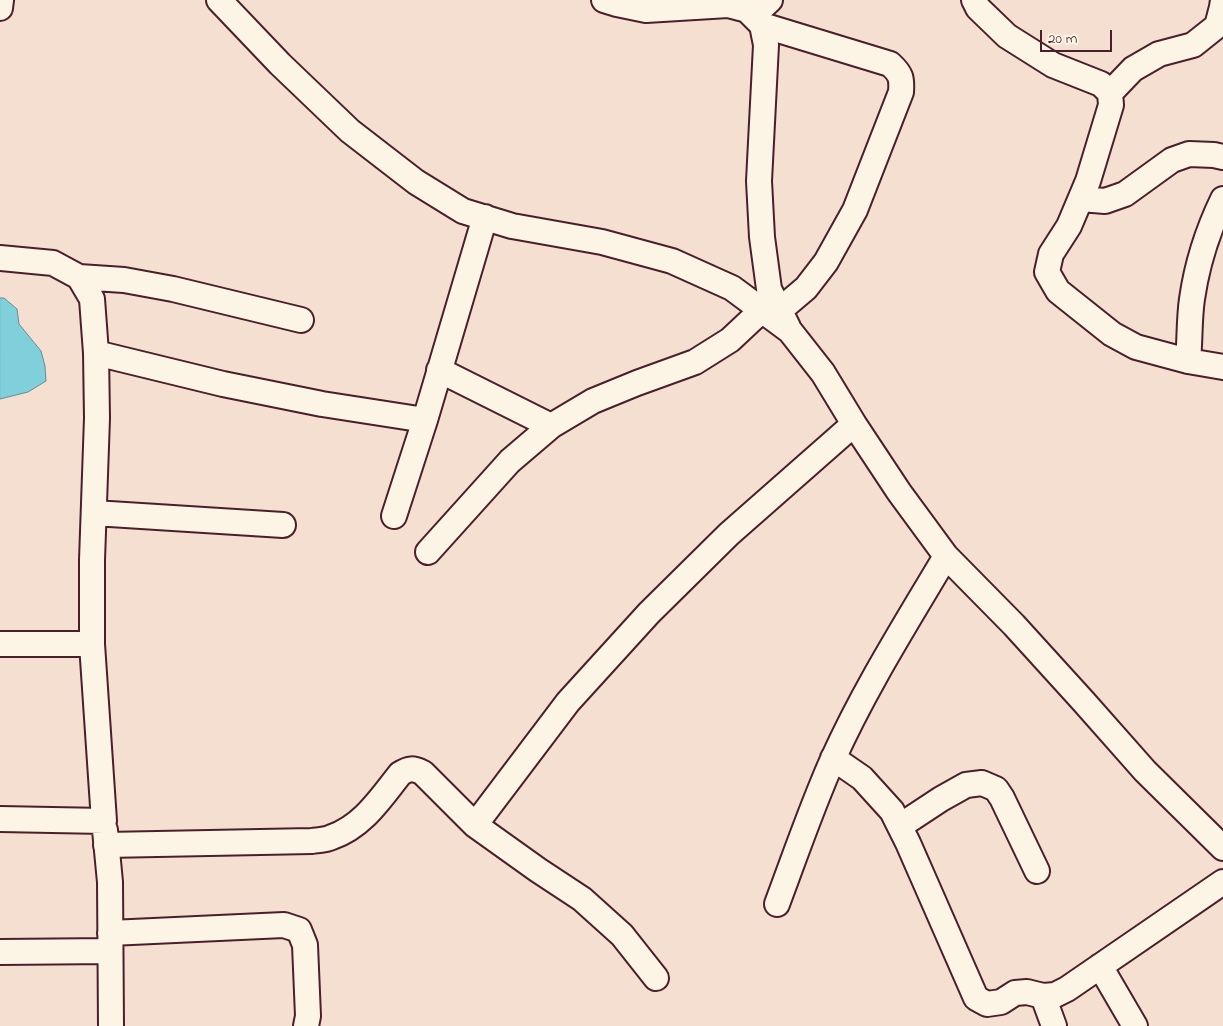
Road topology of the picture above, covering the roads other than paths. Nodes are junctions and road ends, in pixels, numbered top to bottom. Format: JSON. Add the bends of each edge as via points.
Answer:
{"nodes":[{"id":1,"x":1,"y":0,"type":"edge"},
{"id":2,"x":219,"y":0,"type":"edge"},
{"id":3,"x":604,"y":0,"type":"edge"},
{"id":4,"x":770,"y":0,"type":"edge"},
{"id":5,"x":974,"y":0,"type":"edge"},
{"id":6,"x":1223,"y":0,"type":"edge"},
{"id":7,"x":0,"y":8,"type":"edge"},
{"id":8,"x":758,"y":21,"type":"junction"},
{"id":9,"x":1110,"y":92,"type":"junction"},
{"id":10,"x":1223,"y":156,"type":"edge"},
{"id":11,"x":1081,"y":199,"type":"junction"},
{"id":12,"x":1223,"y":199,"type":"edge"},
{"id":13,"x":485,"y":217,"type":"junction"},
{"id":14,"x":0,"y":258,"type":"edge"},
{"id":15,"x":79,"y":277,"type":"junction"},
{"id":16,"x":777,"y":317,"type":"junction"},
{"id":17,"x":301,"y":320,"type":"dead end"},
{"id":18,"x":96,"y":353,"type":"junction"},
{"id":19,"x":1188,"y":361,"type":"junction"},
{"id":20,"x":1223,"y":367,"type":"edge"},
{"id":21,"x":440,"y":370,"type":"junction"},
{"id":22,"x":425,"y":420,"type":"junction"},
{"id":23,"x":854,"y":424,"type":"junction"},
{"id":24,"x":551,"y":426,"type":"junction"},
{"id":25,"x":94,"y":513,"type":"junction"},
{"id":26,"x":394,"y":516,"type":"dead end"},
{"id":27,"x":283,"y":525,"type":"dead end"},
{"id":28,"x":428,"y":552,"type":"dead end"},
{"id":29,"x":946,"y":556,"type":"junction"},
{"id":30,"x":0,"y":644,"type":"edge"},
{"id":31,"x":92,"y":644,"type":"junction"},
{"id":32,"x":833,"y":758,"type":"junction"},
{"id":33,"x":0,"y":820,"type":"edge"},
{"id":34,"x":104,"y":821,"type":"junction"},
{"id":35,"x":475,"y":825,"type":"junction"},
{"id":36,"x":900,"y":826,"type":"junction"},
{"id":37,"x":106,"y":845,"type":"junction"},
{"id":38,"x":1223,"y":848,"type":"edge"},
{"id":39,"x":1037,"y":871,"type":"dead end"},
{"id":40,"x":1223,"y":882,"type":"edge"},
{"id":41,"x":777,"y":904,"type":"dead end"},
{"id":42,"x":110,"y":942,"type":"junction"},
{"id":43,"x":0,"y":952,"type":"edge"},
{"id":44,"x":1100,"y":966,"type":"junction"},
{"id":45,"x":656,"y":978,"type":"dead end"},
{"id":46,"x":1042,"y":996,"type":"junction"},
{"id":47,"x":110,"y":1026,"type":"edge"},
{"id":48,"x":306,"y":1026,"type":"edge"},
{"id":49,"x":1054,"y":1026,"type":"edge"},
{"id":50,"x":1135,"y":1026,"type":"edge"}],
"edges":[{"from":1,"to":7,"type":"street"},
{"from":2,"to":13,"type":"street","via":[[350,131],[416,182],[464,211]]},
{"from":3,"to":8,"type":"street","via":[[646,10],[728,5],[747,10]]},
{"from":4,"to":8,"type":"street"},
{"from":5,"to":9,"type":"street","via":[[1007,36],[1053,65],[1100,84]]},
{"from":6,"to":9,"type":"street","via":[[1216,26],[1193,45],[1159,54],[1133,70]]},
{"from":8,"to":16,"type":"street","via":[[766,45],[759,191],[762,237]]},
{"from":8,"to":16,"type":"street","via":[[890,64],[899,72],[902,82],[901,92],[855,210],[826,262]]},
{"from":9,"to":11,"type":"street","via":[[1108,118]]},
{"from":10,"to":11,"type":"street","via":[[1189,154],[1172,160],[1125,194],[1105,201]]},
{"from":11,"to":19,"type":"street","via":[[1051,254],[1047,272],[1058,291],[1112,334],[1136,347]]},
{"from":12,"to":19,"type":"street","via":[[1213,219],[1198,269],[1192,300]]},
{"from":13,"to":16,"type":"street","via":[[512,226],[602,242],[672,261],[732,288]]},
{"from":13,"to":21,"type":"street"},
{"from":14,"to":15,"type":"street","via":[[53,263]]},
{"from":15,"to":17,"type":"street","via":[[124,280],[173,289]]},
{"from":15,"to":18,"type":"street","via":[[92,299]]},
{"from":16,"to":23,"type":"street","via":[[824,373]]},
{"from":16,"to":24,"type":"street","via":[[694,362],[593,401]]},
{"from":18,"to":22,"type":"street","via":[[223,384]]},
{"from":18,"to":25,"type":"street"},
{"from":19,"to":20,"type":"street"},
{"from":21,"to":22,"type":"street"},
{"from":21,"to":24,"type":"street"},
{"from":22,"to":26,"type":"street"},
{"from":23,"to":29,"type":"street"},
{"from":23,"to":35,"type":"street","via":[[729,534],[649,613],[568,702]]},
{"from":24,"to":28,"type":"street","via":[[510,461]]},
{"from":25,"to":27,"type":"street"},
{"from":25,"to":31,"type":"street"},
{"from":29,"to":32,"type":"street","via":[[884,661]]},
{"from":29,"to":38,"type":"street","via":[[1020,632],[1145,772]]},
{"from":30,"to":31,"type":"street"},
{"from":31,"to":34,"type":"street"},
{"from":32,"to":36,"type":"street","via":[[862,778],[892,811]]},
{"from":32,"to":41,"type":"street"},
{"from":33,"to":34,"type":"street"},
{"from":34,"to":37,"type":"street"},
{"from":35,"to":37,"type":"street","via":[[423,773],[415,769],[400,774],[369,813],[351,829],[330,838]]},
{"from":35,"to":45,"type":"street","via":[[582,899],[622,935]]},
{"from":36,"to":39,"type":"street","via":[[966,785],[982,783],[996,789],[1002,798]]},
{"from":36,"to":46,"type":"street","via":[[976,998],[987,1004],[1001,1002],[1015,993]]},
{"from":37,"to":42,"type":"street"},
{"from":40,"to":44,"type":"street"},
{"from":42,"to":43,"type":"street"},
{"from":42,"to":47,"type":"street"},
{"from":42,"to":48,"type":"street","via":[[284,924],[299,930],[305,946]]},
{"from":44,"to":46,"type":"street","via":[[1067,989],[1055,995]]},
{"from":44,"to":50,"type":"street"},
{"from":46,"to":49,"type":"street"}]}
